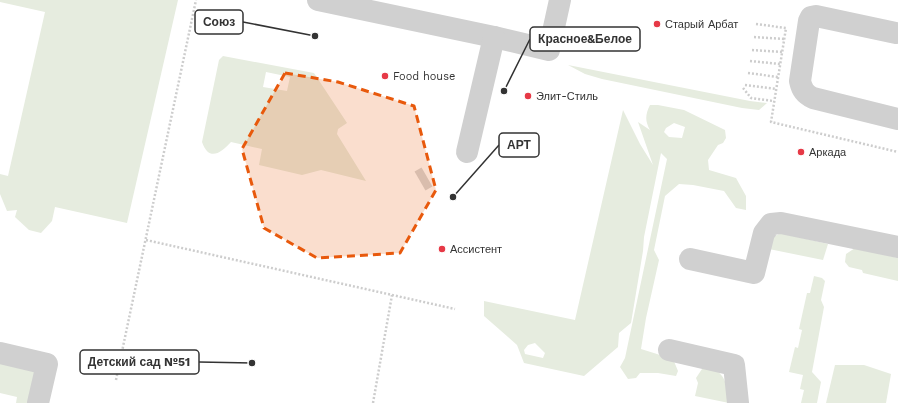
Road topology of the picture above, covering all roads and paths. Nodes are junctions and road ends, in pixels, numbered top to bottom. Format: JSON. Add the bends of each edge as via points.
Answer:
{"nodes":[{"id":1,"x":196,"y":0,"type":"edge"},
{"id":2,"x":318,"y":0,"type":"edge"},
{"id":3,"x":560,"y":0,"type":"edge"},
{"id":4,"x":756,"y":24,"type":"dead end"},
{"id":5,"x":786,"y":28,"type":"dead end"},
{"id":6,"x":896,"y":33,"type":"dead end"},
{"id":7,"x":494,"y":37,"type":"junction"},
{"id":8,"x":754,"y":37,"type":"dead end"},
{"id":9,"x":784,"y":40,"type":"dead end"},
{"id":10,"x":752,"y":50,"type":"dead end"},
{"id":11,"x":782,"y":52,"type":"dead end"},
{"id":12,"x":750,"y":61,"type":"dead end"},
{"id":13,"x":780,"y":64,"type":"dead end"},
{"id":14,"x":748,"y":73,"type":"dead end"},
{"id":15,"x":778,"y":77,"type":"dead end"},
{"id":16,"x":776,"y":89,"type":"dead end"},
{"id":17,"x":773,"y":101,"type":"dead end"},
{"id":18,"x":898,"y":119,"type":"edge"},
{"id":19,"x":467,"y":152,"type":"dead end"},
{"id":20,"x":146,"y":240,"type":"junction"},
{"id":21,"x":898,"y":247,"type":"edge"},
{"id":22,"x":690,"y":260,"type":"dead end"},
{"id":23,"x":392,"y":295,"type":"junction"},
{"id":24,"x":455,"y":309,"type":"dead end"},
{"id":25,"x":669,"y":350,"type":"dead end"},
{"id":26,"x":0,"y":353,"type":"edge"},
{"id":27,"x":116,"y":380,"type":"dead end"},
{"id":28,"x":38,"y":403,"type":"edge"},
{"id":29,"x":373,"y":403,"type":"edge"},
{"id":30,"x":738,"y":403,"type":"edge"}],
"edges":[{"from":1,"to":20,"type":"path"},
{"from":2,"to":7,"type":"lane"},
{"from":3,"to":7,"type":"lane","via":[[549,50]]},
{"from":4,"to":5,"type":"path"},
{"from":6,"to":18,"type":"lane","via":[[811,17],[800,80],[801,88],[813,98]]},
{"from":7,"to":19,"type":"lane"},
{"from":8,"to":9,"type":"path"},
{"from":10,"to":11,"type":"path"},
{"from":12,"to":13,"type":"path"},
{"from":14,"to":15,"type":"path"},
{"from":16,"to":17,"type":"path","via":[[744,86],[751,98]]},
{"from":20,"to":23,"type":"path"},
{"from":20,"to":27,"type":"path"},
{"from":21,"to":22,"type":"lane","via":[[780,223],[771,224],[764,233],[754,273]]},
{"from":23,"to":24,"type":"path"},
{"from":23,"to":29,"type":"path"},
{"from":25,"to":30,"type":"lane","via":[[734,365]]},
{"from":26,"to":28,"type":"lane","via":[[47,364]]}]}
